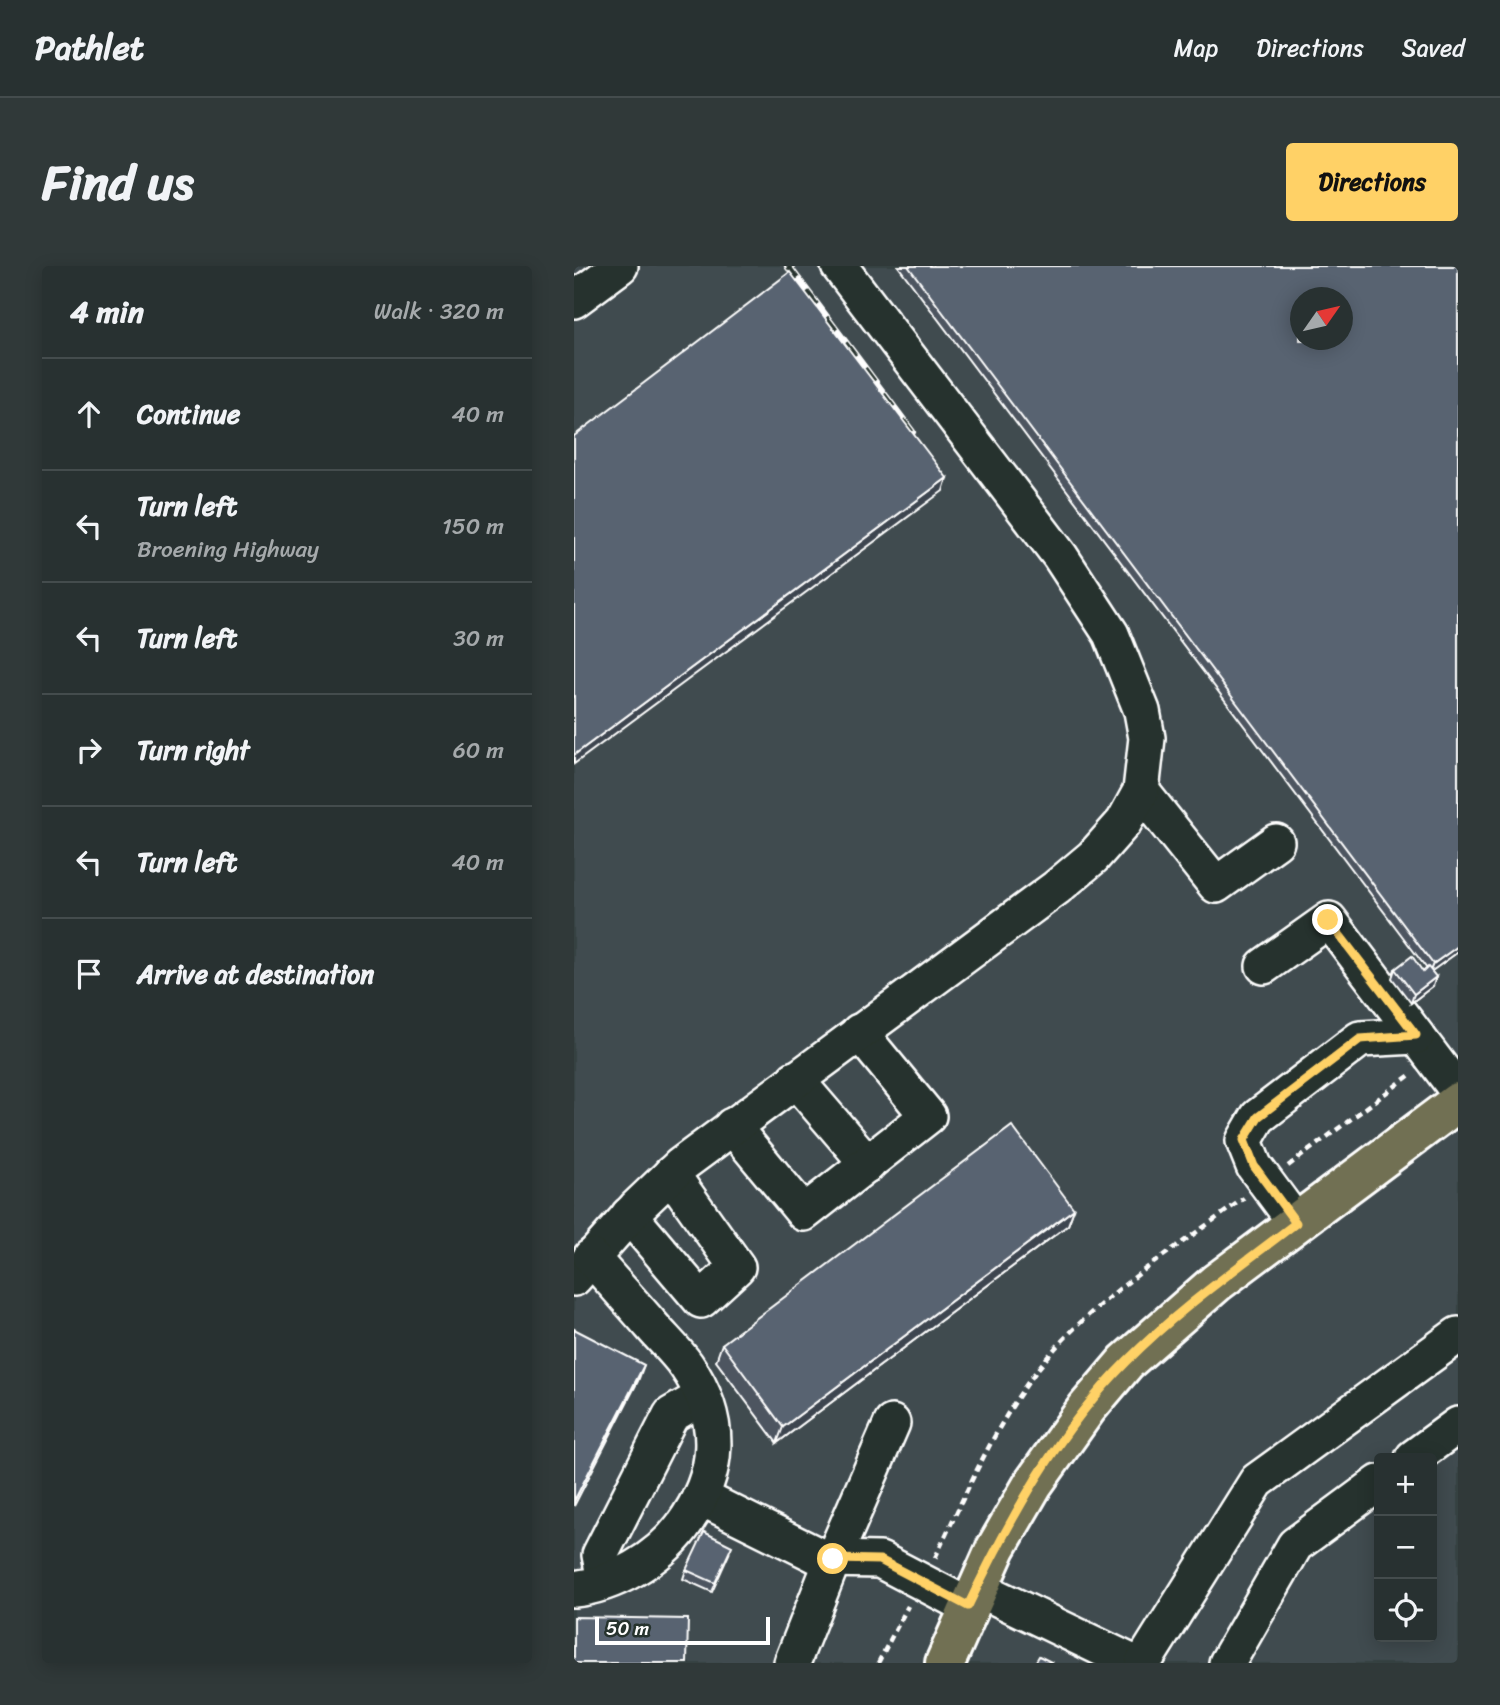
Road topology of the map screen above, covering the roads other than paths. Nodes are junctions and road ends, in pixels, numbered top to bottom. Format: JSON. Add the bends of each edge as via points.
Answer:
{"nodes":[{"id":1,"x":620,"y":266,"type":"edge"},
{"id":2,"x":839,"y":266,"type":"edge"},
{"id":3,"x":574,"y":300,"type":"edge"},
{"id":4,"x":1141,"y":791,"type":"junction"},
{"id":5,"x":1276,"y":842,"type":"dead end"},
{"id":6,"x":1264,"y":966,"type":"dead end"},
{"id":7,"x":859,"y":1032,"type":"junction"},
{"id":8,"x":1416,"y":1035,"type":"junction"},
{"id":9,"x":796,"y":1079,"type":"junction"},
{"id":10,"x":1458,"y":1091,"type":"edge"},
{"id":11,"x":1458,"y":1102,"type":"edge"},
{"id":12,"x":732,"y":1126,"type":"junction"},
{"id":13,"x":868,"y":1164,"type":"junction"},
{"id":14,"x":671,"y":1174,"type":"junction"},
{"id":15,"x":629,"y":1215,"type":"junction"},
{"id":16,"x":1296,"y":1223,"type":"junction"},
{"id":17,"x":583,"y":1256,"type":"edge"},
{"id":18,"x":1458,"y":1335,"type":"edge"},
{"id":19,"x":702,"y":1397,"type":"junction"},
{"id":20,"x":892,"y":1423,"type":"dead end"},
{"id":21,"x":1458,"y":1425,"type":"edge"},
{"id":22,"x":1420,"y":1453,"type":"edge"},
{"id":23,"x":1374,"y":1487,"type":"edge"},
{"id":24,"x":700,"y":1497,"type":"junction"},
{"id":25,"x":833,"y":1559,"type":"junction"},
{"id":26,"x":589,"y":1585,"type":"edge"},
{"id":27,"x":973,"y":1597,"type":"junction"},
{"id":28,"x":792,"y":1663,"type":"edge"},
{"id":29,"x":945,"y":1663,"type":"edge"},
{"id":30,"x":1133,"y":1663,"type":"edge"},
{"id":31,"x":1143,"y":1663,"type":"edge"},
{"id":32,"x":1227,"y":1663,"type":"edge"}],
"edges":[{"from":1,"to":3,"type":"lane"},
{"from":2,"to":4,"type":"lane","via":[[1060,556],[1111,634],[1142,711],[1147,738]]},
{"from":4,"to":5,"type":"lane","via":[[1216,885]]},
{"from":4,"to":7,"type":"lane","via":[[1124,822],[1093,857]]},
{"from":6,"to":8,"type":"lane","via":[[1328,920]]},
{"from":7,"to":9,"type":"lane"},
{"from":7,"to":13,"type":"lane","via":[[928,1116]]},
{"from":8,"to":10,"type":"lane"},
{"from":8,"to":16,"type":"lane","via":[[1360,1039],[1258,1117],[1244,1140],[1254,1166]]},
{"from":9,"to":12,"type":"lane"},
{"from":9,"to":13,"type":"lane"},
{"from":11,"to":16,"type":"main road"},
{"from":12,"to":13,"type":"lane","via":[[804,1213]]},
{"from":12,"to":14,"type":"lane"},
{"from":14,"to":15,"type":"lane"},
{"from":14,"to":15,"type":"lane","via":[[737,1266],[701,1300]]},
{"from":15,"to":17,"type":"lane"},
{"from":16,"to":27,"type":"main road","via":[[1216,1283],[1118,1371],[1032,1484]]},
{"from":17,"to":19,"type":"lane","via":[[686,1365]]},
{"from":18,"to":31,"type":"lane","via":[[1257,1481]]},
{"from":19,"to":24,"type":"lane","via":[[711,1421],[714,1452]]},
{"from":19,"to":26,"type":"lane","via":[[671,1415]]},
{"from":20,"to":25,"type":"lane"},
{"from":21,"to":22,"type":"lane"},
{"from":23,"to":32,"type":"lane","via":[[1295,1545]]},
{"from":24,"to":25,"type":"lane"},
{"from":24,"to":26,"type":"lane","via":[[672,1540],[645,1563]]},
{"from":25,"to":27,"type":"lane","via":[[880,1560]]},
{"from":25,"to":28,"type":"lane"},
{"from":27,"to":29,"type":"main road"},
{"from":27,"to":30,"type":"lane"}]}
